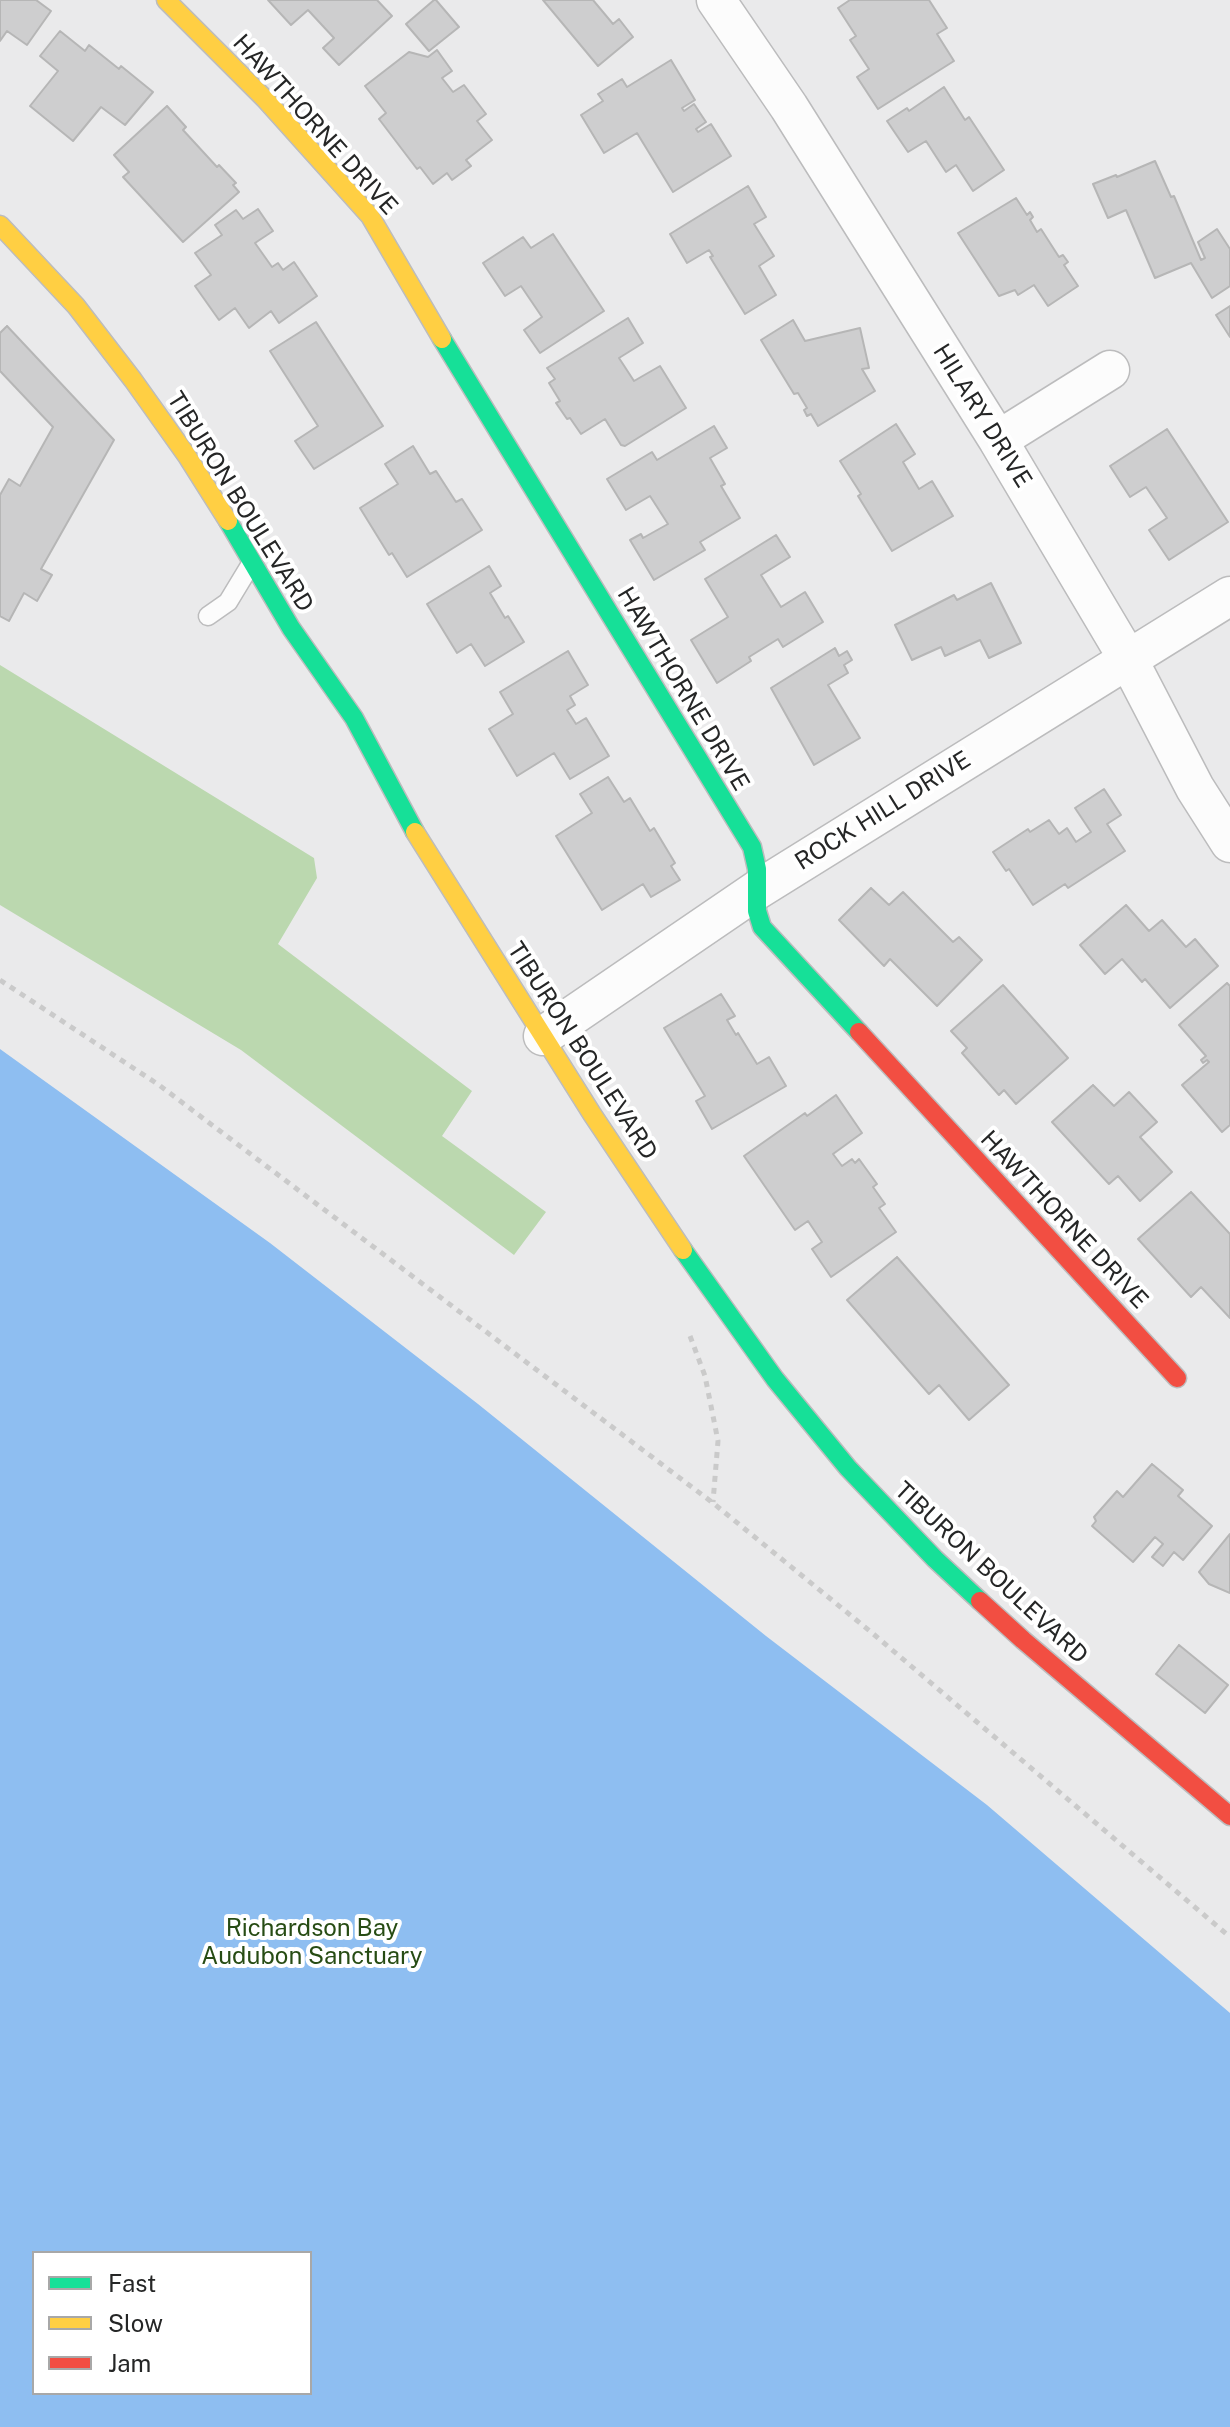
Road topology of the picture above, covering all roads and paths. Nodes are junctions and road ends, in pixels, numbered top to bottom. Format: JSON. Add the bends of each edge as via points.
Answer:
{"nodes":[{"id":1,"x":166,"y":0,"type":"edge"},
{"id":2,"x":716,"y":0,"type":"edge"},
{"id":3,"x":0,"y":225,"type":"edge"},
{"id":4,"x":1110,"y":370,"type":"dead end"},
{"id":5,"x":998,"y":440,"type":"junction"},
{"id":6,"x":252,"y":562,"type":"junction"},
{"id":7,"x":1230,"y":596,"type":"edge"},
{"id":8,"x":208,"y":616,"type":"dead end"},
{"id":9,"x":1128,"y":659,"type":"junction"},
{"id":10,"x":1230,"y":843,"type":"edge"},
{"id":11,"x":757,"y":890,"type":"junction"},
{"id":12,"x":0,"y":980,"type":"edge"},
{"id":13,"x":543,"y":1036,"type":"junction"},
{"id":14,"x":700,"y":1275,"type":"junction"},
{"id":15,"x":1177,"y":1378,"type":"dead end"},
{"id":16,"x":713,"y":1503,"type":"junction"},
{"id":17,"x":1230,"y":1816,"type":"edge"},
{"id":18,"x":1230,"y":1937,"type":"edge"}],
"edges":[{"from":1,"to":11,"type":"main road","name":"HAWTHORNE DRIVE","via":[[370,216],[752,847]]},
{"from":2,"to":5,"type":"street","name":"HILARY DRIVE"},
{"from":3,"to":6,"type":"main road","name":"TIBURON BOULEVARD","via":[[76,306],[133,380]]},
{"from":4,"to":5,"type":"street"},
{"from":5,"to":9,"type":"street","name":"HILARY DRIVE"},
{"from":6,"to":8,"type":"lane","via":[[228,602]]},
{"from":6,"to":13,"type":"main road","name":"TIBURON BOULEVARD","via":[[354,718],[408,821]]},
{"from":7,"to":9,"type":"street","name":"ROCK HILL DRIVE"},
{"from":9,"to":10,"type":"street","name":"HILARY DRIVE"},
{"from":9,"to":11,"type":"street","name":"ROCK HILL DRIVE"},
{"from":11,"to":13,"type":"street","name":"ROCK HILL DRIVE"},
{"from":11,"to":15,"type":"main road","name":"HAWTHORNE DRIVE","via":[[762,927]]},
{"from":12,"to":16,"type":"path","via":[[159,1085]]},
{"from":13,"to":14,"type":"main road","name":"TIBURON BOULEVARD"},
{"from":14,"to":16,"type":"path","via":[[681,1313],[705,1376],[718,1441]]},
{"from":14,"to":17,"type":"main road","name":"TIBURON BOULEVARD","via":[[775,1379],[905,1530],[1023,1640]]},
{"from":16,"to":18,"type":"path"}]}
